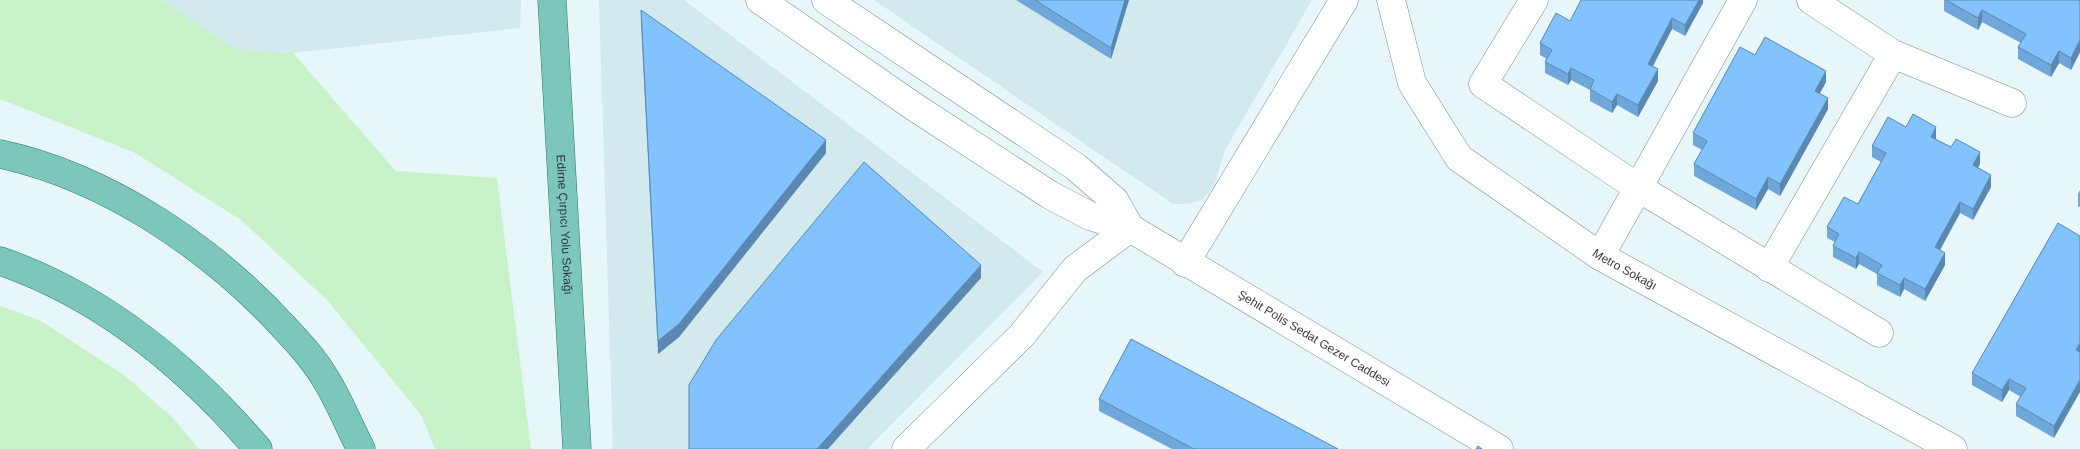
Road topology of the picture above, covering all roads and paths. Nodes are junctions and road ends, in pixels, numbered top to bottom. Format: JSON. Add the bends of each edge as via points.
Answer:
{"nodes":[{"id":1,"x":552,"y":0,"type":"edge"},
{"id":2,"x":760,"y":0,"type":"edge"},
{"id":3,"x":826,"y":0,"type":"edge"},
{"id":4,"x":1344,"y":0,"type":"edge"},
{"id":5,"x":1391,"y":0,"type":"edge"},
{"id":6,"x":1534,"y":0,"type":"edge"},
{"id":7,"x":1743,"y":0,"type":"edge"},
{"id":8,"x":1812,"y":0,"type":"edge"},
{"id":9,"x":1892,"y":54,"type":"junction"},
{"id":10,"x":2012,"y":103,"type":"dead end"},
{"id":11,"x":0,"y":154,"type":"edge"},
{"id":12,"x":1637,"y":187,"type":"junction"},
{"id":13,"x":1130,"y":228,"type":"junction"},
{"id":14,"x":1600,"y":256,"type":"junction"},
{"id":15,"x":0,"y":261,"type":"edge"},
{"id":16,"x":1185,"y":263,"type":"junction"},
{"id":17,"x":1769,"y":268,"type":"junction"},
{"id":18,"x":1879,"y":333,"type":"dead end"},
{"id":19,"x":258,"y":449,"type":"edge"},
{"id":20,"x":361,"y":449,"type":"edge"},
{"id":21,"x":577,"y":449,"type":"edge"},
{"id":22,"x":906,"y":449,"type":"edge"},
{"id":23,"x":1499,"y":449,"type":"edge"},
{"id":24,"x":1953,"y":449,"type":"edge"}],
"edges":[{"from":1,"to":21,"type":"main road","name":"Edirne Çırpıcı Yolu Sokağı"},
{"from":2,"to":13,"type":"street","via":[[912,106],[1050,195],[1090,216]]},
{"from":3,"to":13,"type":"street","via":[[1076,167],[1115,200]]},
{"from":4,"to":16,"type":"street"},
{"from":5,"to":14,"type":"street","name":"Metro Sokağı","via":[[1412,83],[1459,158]]},
{"from":6,"to":12,"type":"street","via":[[1483,84]]},
{"from":7,"to":12,"type":"street"},
{"from":8,"to":9,"type":"street"},
{"from":9,"to":10,"type":"street"},
{"from":9,"to":17,"type":"street"},
{"from":11,"to":20,"type":"main road","via":[[110,194],[161,223],[215,261],[255,296],[325,377]]},
{"from":12,"to":14,"type":"street"},
{"from":12,"to":17,"type":"street"},
{"from":13,"to":16,"type":"street","name":"Şehit Polis Sedat Gezer Caddesi"},
{"from":13,"to":22,"type":"street","via":[[1075,269],[1022,335]]},
{"from":14,"to":24,"type":"street","name":"Metro Sokağı"},
{"from":15,"to":19,"type":"main road","via":[[80,298],[140,336],[200,386]]},
{"from":16,"to":23,"type":"street","name":"Şehit Polis Sedat Gezer Caddesi"},
{"from":17,"to":18,"type":"street"}]}
